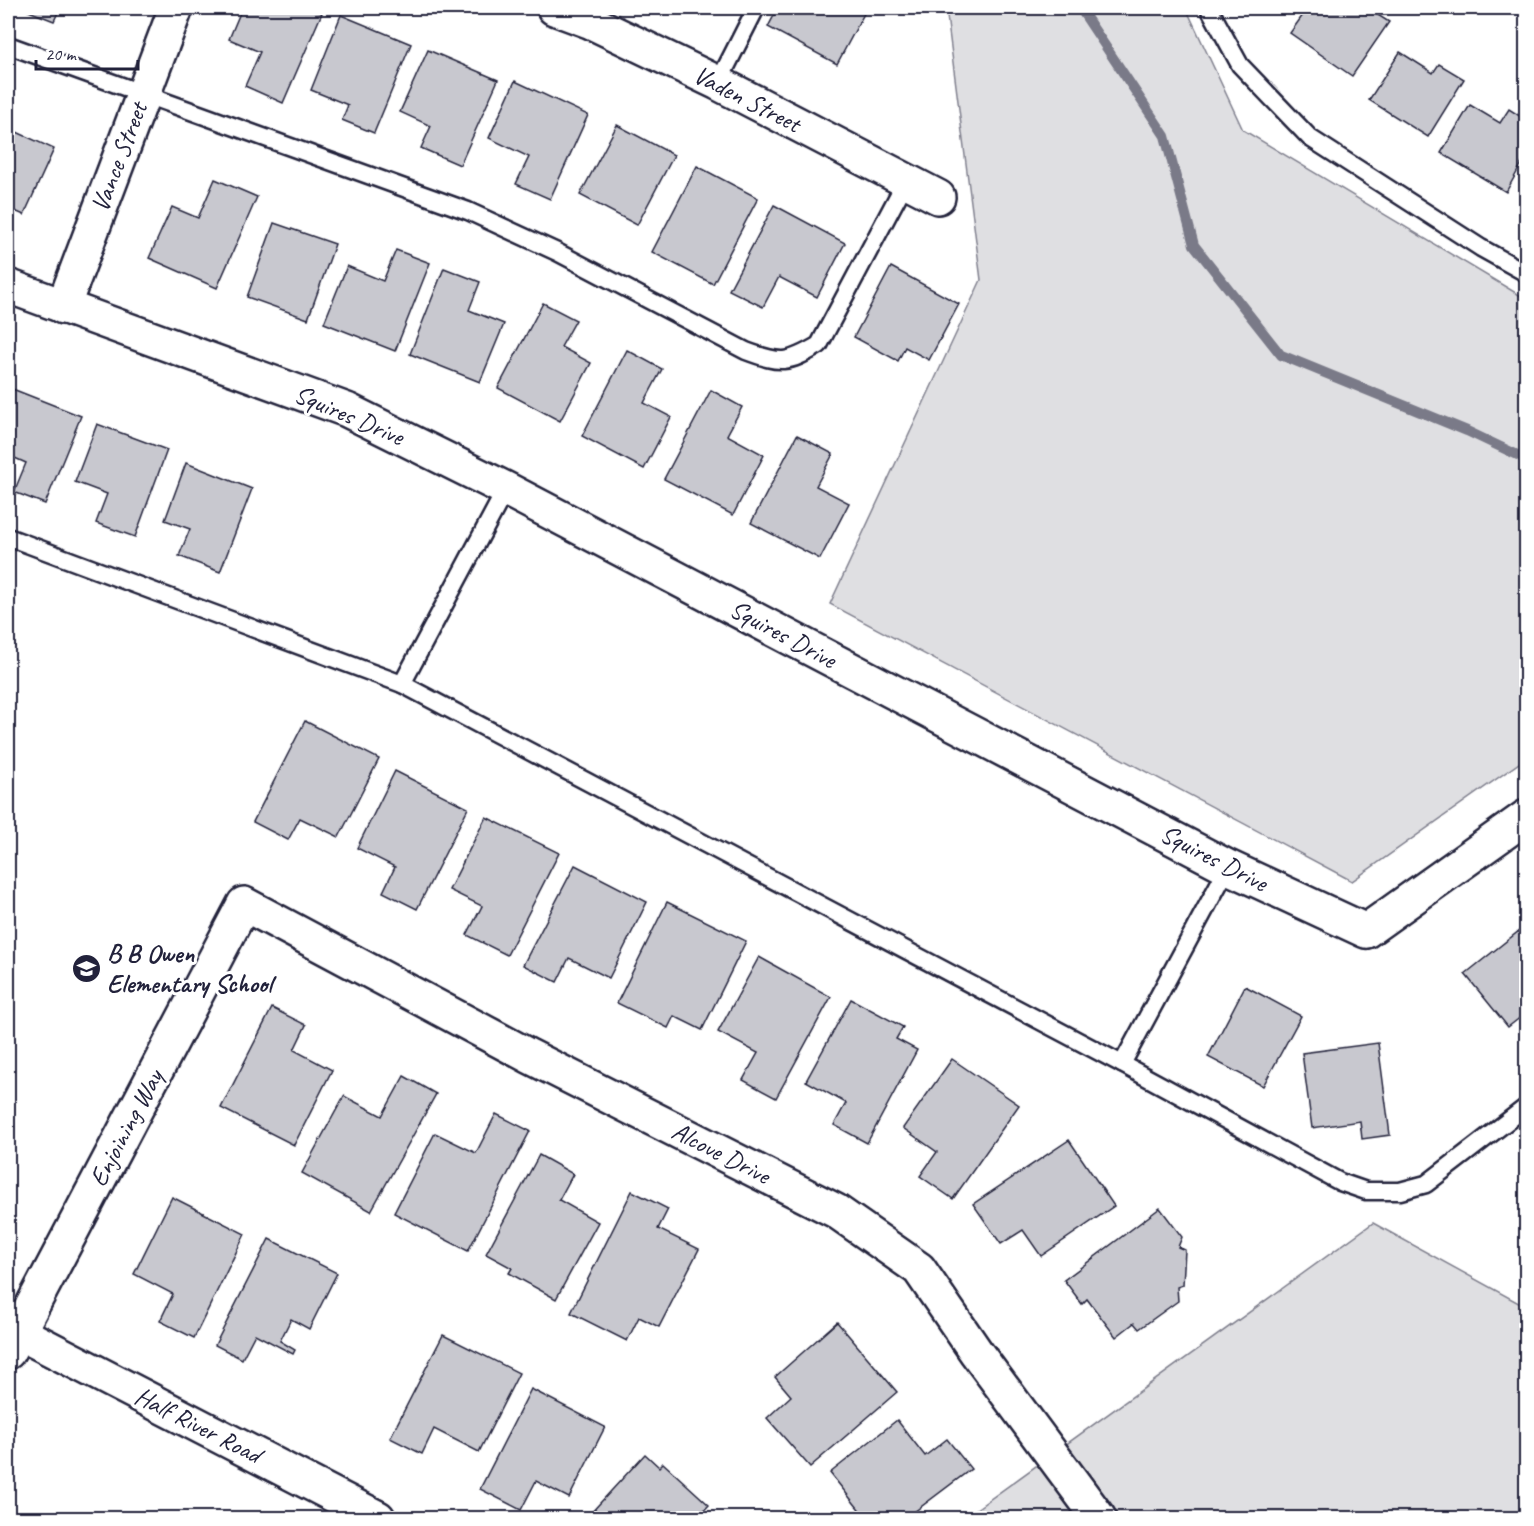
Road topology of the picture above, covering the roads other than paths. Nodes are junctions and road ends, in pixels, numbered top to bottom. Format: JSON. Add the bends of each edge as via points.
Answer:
{"nodes":[{"id":1,"x":176,"y":8,"type":"edge"},
{"id":2,"x":554,"y":8,"type":"edge"},
{"id":3,"x":756,"y":8,"type":"edge"},
{"id":4,"x":1209,"y":8,"type":"edge"},
{"id":5,"x":8,"y":45,"type":"edge"},
{"id":6,"x":718,"y":83,"type":"junction"},
{"id":7,"x":143,"y":95,"type":"junction"},
{"id":8,"x":906,"y":181,"type":"junction"},
{"id":9,"x":938,"y":197,"type":"dead end"},
{"id":10,"x":1527,"y":273,"type":"edge"},
{"id":11,"x":8,"y":286,"type":"edge"},
{"id":12,"x":63,"y":307,"type":"junction"},
{"id":13,"x":506,"y":489,"type":"junction"},
{"id":14,"x":8,"y":537,"type":"edge"},
{"id":15,"x":402,"y":684,"type":"junction"},
{"id":16,"x":1527,"y":817,"type":"edge"},
{"id":17,"x":1228,"y":867,"type":"junction"},
{"id":18,"x":244,"y":904,"type":"joint"},
{"id":19,"x":1122,"y":1064,"type":"junction"},
{"id":20,"x":1527,"y":1107,"type":"edge"},
{"id":21,"x":13,"y":1342,"type":"edge"},
{"id":22,"x":378,"y":1518,"type":"edge"},
{"id":23,"x":1099,"y":1518,"type":"edge"}],
"edges":[{"from":1,"to":7,"type":"street","name":"Vance Street"},
{"from":2,"to":6,"type":"street","name":"Vaden Street"},
{"from":3,"to":6,"type":"lane"},
{"from":4,"to":10,"type":"lane","via":[[1240,65],[1310,138],[1481,248]]},
{"from":5,"to":7,"type":"lane"},
{"from":6,"to":8,"type":"street","name":"Vaden Street"},
{"from":7,"to":8,"type":"lane","via":[[468,211],[773,361],[795,359],[819,345]]},
{"from":7,"to":12,"type":"street","name":"Vance Street"},
{"from":8,"to":9,"type":"street","name":"Vaden Street"},
{"from":11,"to":12,"type":"street","name":"Squires Drive"},
{"from":12,"to":13,"type":"street","name":"Squires Drive","via":[[347,410]]},
{"from":13,"to":15,"type":"lane"},
{"from":13,"to":17,"type":"street","name":"Squires Drive"},
{"from":14,"to":15,"type":"lane"},
{"from":15,"to":19,"type":"lane"},
{"from":16,"to":17,"type":"street","name":"Squires Drive","via":[[1366,931]]},
{"from":17,"to":19,"type":"lane"},
{"from":18,"to":21,"type":"street","name":"Enjoining Way"},
{"from":18,"to":23,"type":"street","name":"Alcove Drive","via":[[529,1056],[836,1211],[919,1269]]},
{"from":19,"to":20,"type":"lane","via":[[1340,1182],[1366,1191],[1400,1191],[1426,1184]]},
{"from":21,"to":22,"type":"street","name":"Half River Road"}]}
